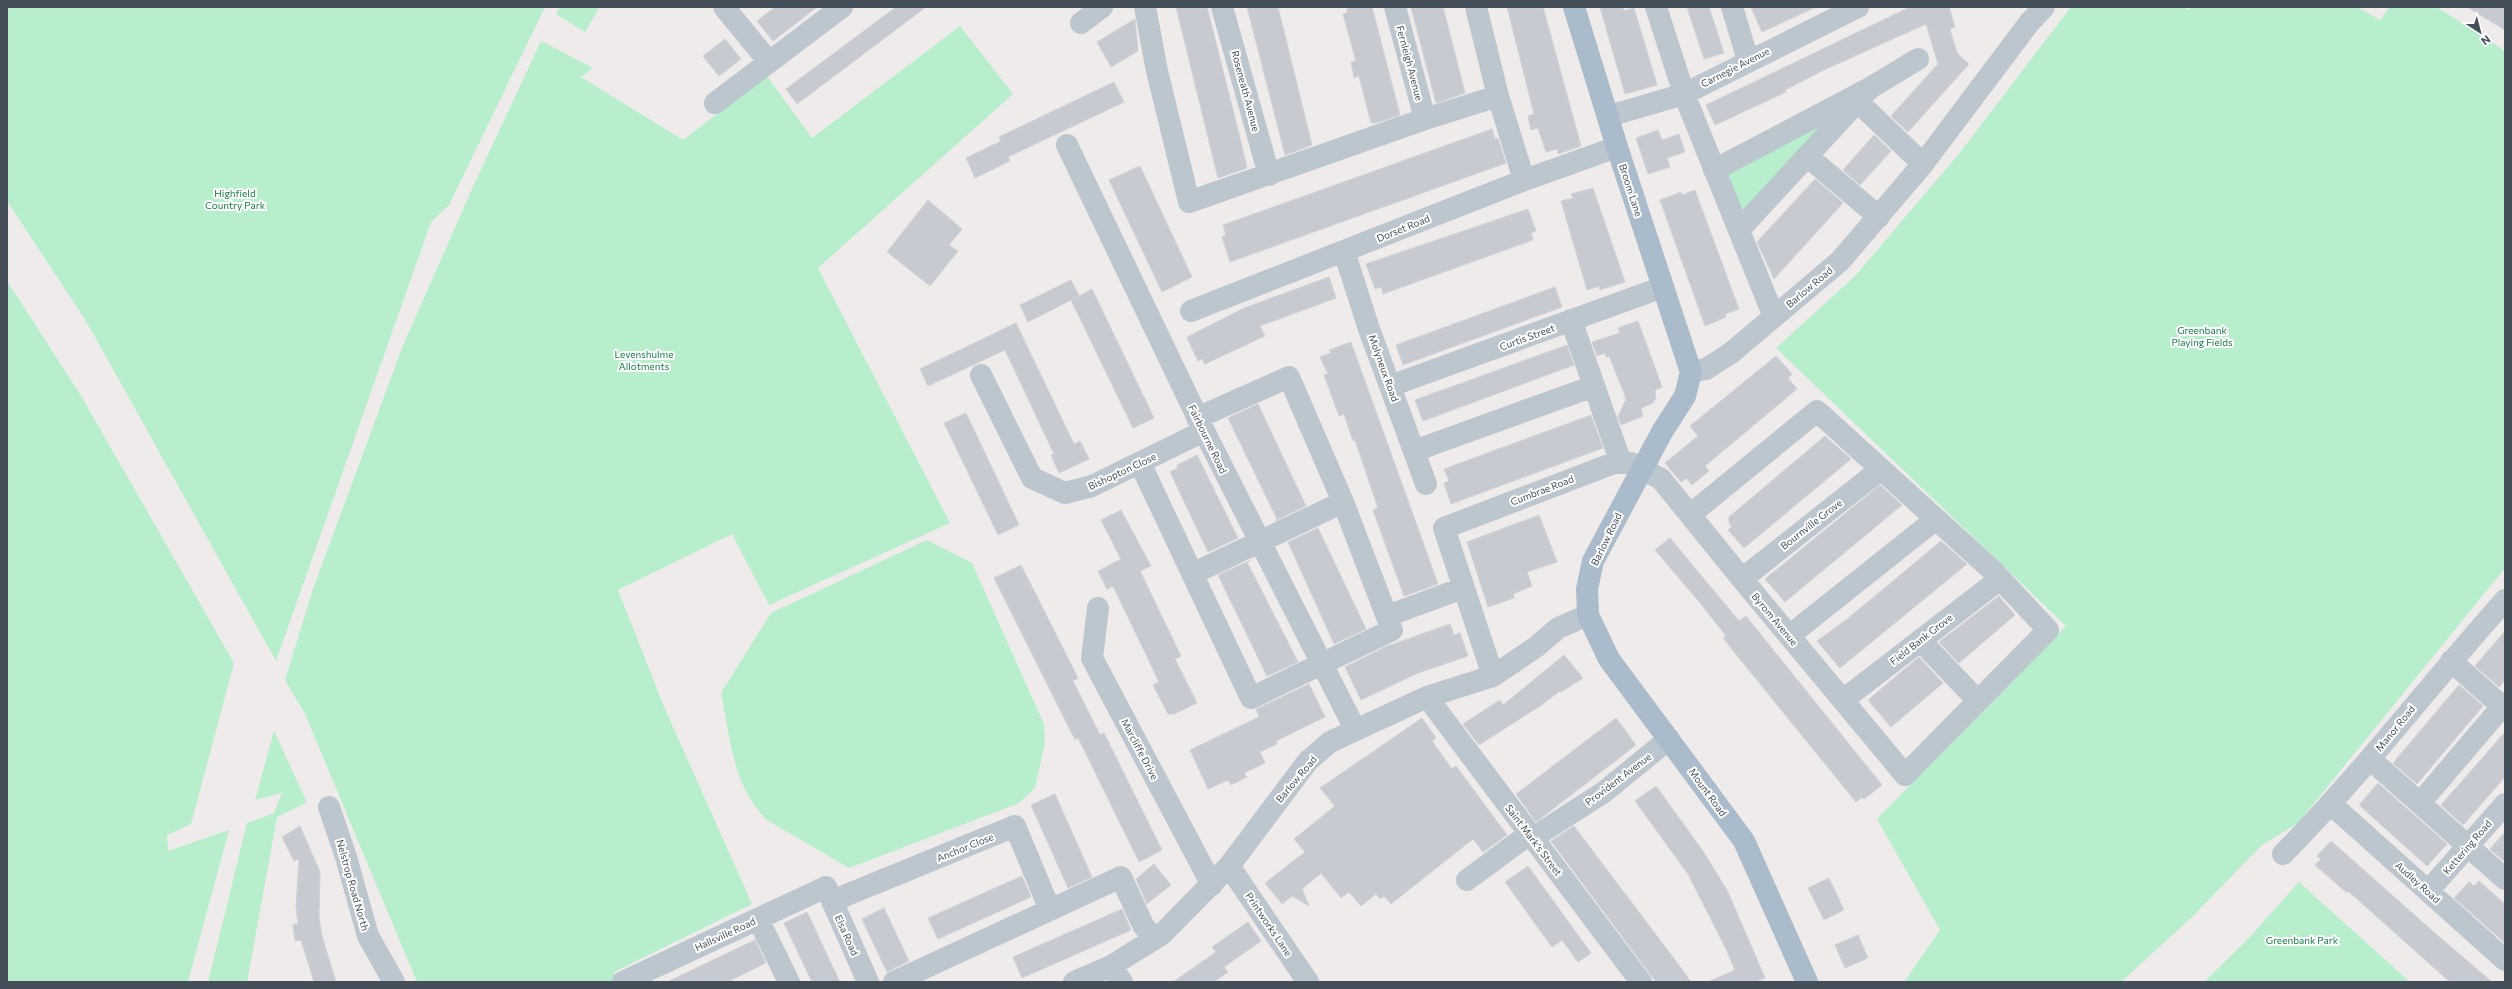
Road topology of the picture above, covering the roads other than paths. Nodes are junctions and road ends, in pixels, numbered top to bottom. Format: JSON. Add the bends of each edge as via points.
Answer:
{"nodes":[{"id":1,"x":724,"y":7,"type":"edge"},
{"id":2,"x":842,"y":7,"type":"edge"},
{"id":3,"x":1102,"y":7,"type":"edge"},
{"id":4,"x":1145,"y":7,"type":"edge"},
{"id":5,"x":1222,"y":7,"type":"edge"},
{"id":6,"x":1395,"y":7,"type":"edge"},
{"id":7,"x":1476,"y":7,"type":"edge"},
{"id":8,"x":1574,"y":7,"type":"edge"},
{"id":9,"x":1656,"y":7,"type":"edge"},
{"id":10,"x":1732,"y":7,"type":"edge"},
{"id":11,"x":1858,"y":7,"type":"edge"},
{"id":12,"x":2044,"y":7,"type":"edge"},
{"id":13,"x":1081,"y":23,"type":"dead end"},
{"id":14,"x":1918,"y":59,"type":"dead end"},
{"id":15,"x":1748,"y":60,"type":"junction"},
{"id":16,"x":769,"y":62,"type":"junction"},
{"id":17,"x":1684,"y":94,"type":"junction"},
{"id":18,"x":1864,"y":95,"type":"junction"},
{"id":19,"x":1498,"y":96,"type":"junction"},
{"id":20,"x":715,"y":103,"type":"dead end"},
{"id":21,"x":1608,"y":116,"type":"junction"},
{"id":22,"x":1425,"y":119,"type":"junction"},
{"id":23,"x":1068,"y":145,"type":"dead end"},
{"id":24,"x":1617,"y":147,"type":"junction"},
{"id":25,"x":1807,"y":156,"type":"junction"},
{"id":26,"x":1922,"y":164,"type":"junction"},
{"id":27,"x":1714,"y":170,"type":"junction"},
{"id":28,"x":1269,"y":175,"type":"junction"},
{"id":29,"x":1524,"y":180,"type":"junction"},
{"id":30,"x":1879,"y":217,"type":"junction"},
{"id":31,"x":1739,"y":230,"type":"junction"},
{"id":32,"x":1344,"y":251,"type":"junction"},
{"id":33,"x":1663,"y":287,"type":"junction"},
{"id":34,"x":1191,"y":311,"type":"dead end"},
{"id":35,"x":1774,"y":317,"type":"junction"},
{"id":36,"x":1571,"y":320,"type":"junction"},
{"id":37,"x":1692,"y":372,"type":"junction"},
{"id":38,"x":981,"y":375,"type":"dead end"},
{"id":39,"x":1390,"y":386,"type":"junction"},
{"id":40,"x":1594,"y":386,"type":"junction"},
{"id":41,"x":1201,"y":425,"type":"junction"},
{"id":42,"x":1414,"y":451,"type":"junction"},
{"id":43,"x":1140,"y":463,"type":"junction"},
{"id":44,"x":1621,"y":463,"type":"junction"},
{"id":45,"x":1642,"y":468,"type":"junction"},
{"id":46,"x":1881,"y":469,"type":"junction"},
{"id":47,"x":1426,"y":484,"type":"dead end"},
{"id":48,"x":1343,"y":502,"type":"junction"},
{"id":49,"x":1691,"y":514,"type":"junction"},
{"id":50,"x":1936,"y":519,"type":"junction"},
{"id":51,"x":1260,"y":541,"type":"junction"},
{"id":52,"x":1192,"y":574,"type":"junction"},
{"id":53,"x":1742,"y":579,"type":"junction"},
{"id":54,"x":2000,"y":579,"type":"junction"},
{"id":55,"x":1463,"y":588,"type":"junction"},
{"id":56,"x":2505,"y":600,"type":"edge"},
{"id":57,"x":1098,"y":608,"type":"dead end"},
{"id":58,"x":1588,"y":615,"type":"junction"},
{"id":59,"x":1387,"y":616,"type":"junction"},
{"id":60,"x":1789,"y":636,"type":"junction"},
{"id":61,"x":1920,"y":640,"type":"junction"},
{"id":62,"x":2450,"y":661,"type":"junction"},
{"id":63,"x":1321,"y":664,"type":"junction"},
{"id":64,"x":1493,"y":676,"type":"junction"},
{"id":65,"x":1427,"y":697,"type":"junction"},
{"id":66,"x":1842,"y":700,"type":"junction"},
{"id":67,"x":1978,"y":701,"type":"junction"},
{"id":68,"x":2504,"y":706,"type":"edge"},
{"id":69,"x":1355,"y":729,"type":"junction"},
{"id":70,"x":1669,"y":739,"type":"junction"},
{"id":71,"x":2370,"y":759,"type":"junction"},
{"id":72,"x":2420,"y":803,"type":"junction"},
{"id":73,"x":2505,"y":804,"type":"edge"},
{"id":74,"x":2332,"y":805,"type":"junction"},
{"id":75,"x":329,"y":807,"type":"dead end"},
{"id":76,"x":1537,"y":832,"type":"junction"},
{"id":77,"x":2468,"y":846,"type":"junction"},
{"id":78,"x":2283,"y":854,"type":"dead end"},
{"id":79,"x":1229,"y":866,"type":"junction"},
{"id":80,"x":2505,"y":879,"type":"edge"},
{"id":81,"x":1467,"y":880,"type":"dead end"},
{"id":82,"x":1212,"y":885,"type":"junction"},
{"id":83,"x":2428,"y":891,"type":"junction"},
{"id":84,"x":829,"y":894,"type":"junction"},
{"id":85,"x":1050,"y":910,"type":"junction"},
{"id":86,"x":758,"y":919,"type":"junction"},
{"id":87,"x":1154,"y":940,"type":"junction"},
{"id":88,"x":2505,"y":960,"type":"edge"},
{"id":89,"x":1116,"y":974,"type":"edge"},
{"id":90,"x":394,"y":982,"type":"edge"},
{"id":91,"x":623,"y":982,"type":"edge"},
{"id":92,"x":789,"y":982,"type":"edge"},
{"id":93,"x":868,"y":982,"type":"edge"},
{"id":94,"x":894,"y":982,"type":"edge"},
{"id":95,"x":1074,"y":982,"type":"edge"},
{"id":96,"x":1308,"y":982,"type":"edge"},
{"id":97,"x":1642,"y":982,"type":"edge"},
{"id":98,"x":1807,"y":982,"type":"edge"}],
"edges":[{"from":1,"to":16,"type":"street"},
{"from":2,"to":16,"type":"street"},
{"from":3,"to":13,"type":"street"},
{"from":4,"to":28,"type":"street","via":[[1157,71],[1189,202]]},
{"from":5,"to":28,"type":"street","name":"Roseneath Avenue"},
{"from":6,"to":22,"type":"street","name":"Fernleigh Avenue"},
{"from":7,"to":19,"type":"street"},
{"from":8,"to":21,"type":"main road","name":"Broom Lane"},
{"from":9,"to":17,"type":"street"},
{"from":10,"to":15,"type":"street"},
{"from":11,"to":15,"type":"street","name":"Carnegie Avenue"},
{"from":12,"to":26,"type":"street","name":"Barlow Road","via":[[2029,23]]},
{"from":14,"to":18,"type":"street"},
{"from":15,"to":17,"type":"street","name":"Carnegie Avenue"},
{"from":16,"to":20,"type":"street"},
{"from":17,"to":21,"type":"street","name":"Carnegie Avenue"},
{"from":17,"to":27,"type":"street"},
{"from":18,"to":25,"type":"street"},
{"from":18,"to":26,"type":"street"},
{"from":18,"to":27,"type":"street"},
{"from":19,"to":22,"type":"street"},
{"from":19,"to":29,"type":"street"},
{"from":21,"to":24,"type":"main road","name":"Broom Lane"},
{"from":22,"to":28,"type":"street"},
{"from":23,"to":41,"type":"street","name":"Fairbourne Road"},
{"from":24,"to":29,"type":"street","name":"Dorset Road"},
{"from":24,"to":33,"type":"main road","name":"Broom Lane"},
{"from":25,"to":30,"type":"street"},
{"from":25,"to":31,"type":"street"},
{"from":26,"to":30,"type":"street","name":"Barlow Road"},
{"from":27,"to":31,"type":"street"},
{"from":29,"to":32,"type":"street","name":"Dorset Road"},
{"from":30,"to":35,"type":"street","name":"Barlow Road","via":[[1840,261]]},
{"from":31,"to":35,"type":"street"},
{"from":32,"to":34,"type":"street","name":"Dorset Road"},
{"from":32,"to":39,"type":"street","name":"Molyneux Road"},
{"from":33,"to":36,"type":"street","name":"Curtis Street"},
{"from":33,"to":37,"type":"main road","name":"Broom Lane"},
{"from":35,"to":37,"type":"street","name":"Barlow Road","via":[[1731,353],[1706,369]]},
{"from":36,"to":39,"type":"street","name":"Curtis Street"},
{"from":36,"to":40,"type":"street"},
{"from":37,"to":45,"type":"main road","name":"Barlow Road","via":[[1685,396]]},
{"from":38,"to":43,"type":"street","name":"Bishopton Close","via":[[1032,478],[1065,493],[1078,491]]},
{"from":39,"to":42,"type":"street","name":"Molyneux Road"},
{"from":40,"to":42,"type":"street"},
{"from":40,"to":44,"type":"street"},
{"from":41,"to":43,"type":"street","name":"Bishopton Close"},
{"from":41,"to":48,"type":"street","name":"Bishopton Close","via":[[1289,377]]},
{"from":41,"to":51,"type":"street","name":"Fairbourne Road"},
{"from":42,"to":47,"type":"street","name":"Molyneux Road"},
{"from":43,"to":52,"type":"street"},
{"from":44,"to":45,"type":"street","name":"Cumbrae Road","via":[[1630,463]]},
{"from":44,"to":55,"type":"street","name":"Cumbrae Road","via":[[1614,463],[1444,528]]},
{"from":45,"to":49,"type":"street","name":"Byrom Avenue","via":[[1661,479]]},
{"from":45,"to":58,"type":"main road","name":"Barlow Road","via":[[1593,561],[1588,589]]},
{"from":46,"to":49,"type":"street","via":[[1817,411]]},
{"from":46,"to":50,"type":"street"},
{"from":46,"to":53,"type":"street","name":"Bournville Grove"},
{"from":48,"to":51,"type":"street"},
{"from":48,"to":59,"type":"street"},
{"from":49,"to":53,"type":"street","name":"Byrom Avenue"},
{"from":50,"to":54,"type":"street"},
{"from":50,"to":60,"type":"street"},
{"from":51,"to":52,"type":"street"},
{"from":51,"to":63,"type":"street","name":"Fairbourne Road"},
{"from":52,"to":63,"type":"street","via":[[1251,698]]},
{"from":53,"to":60,"type":"street","name":"Byrom Avenue"},
{"from":54,"to":61,"type":"street","name":"Field Bank Grove"},
{"from":54,"to":67,"type":"street","via":[[2048,630]]},
{"from":55,"to":59,"type":"street"},
{"from":55,"to":64,"type":"street"},
{"from":56,"to":62,"type":"street","name":"Manor Road"},
{"from":57,"to":82,"type":"street","name":"Marcliffe Drive","via":[[1092,658]]},
{"from":58,"to":64,"type":"street","name":"Barlow Road","via":[[1558,628],[1536,647]]},
{"from":58,"to":70,"type":"main road","name":"Mount Road","via":[[1609,659]]},
{"from":59,"to":63,"type":"street","via":[[1392,630]]},
{"from":60,"to":66,"type":"street","name":"Byrom Avenue"},
{"from":61,"to":66,"type":"street","name":"Field Bank Grove"},
{"from":61,"to":67,"type":"street"},
{"from":62,"to":68,"type":"street"},
{"from":62,"to":71,"type":"street","name":"Manor Road"},
{"from":63,"to":69,"type":"street","name":"Fairbourne Road"},
{"from":64,"to":65,"type":"street","name":"Barlow Road"},
{"from":65,"to":69,"type":"street","name":"Barlow Road"},
{"from":65,"to":76,"type":"street","name":"Saint Mark's Street"},
{"from":66,"to":67,"type":"street","name":"Byrom Avenue","via":[[1905,775]]},
{"from":68,"to":72,"type":"street"},
{"from":69,"to":79,"type":"street","name":"Barlow Road","via":[[1330,742],[1308,761]]},
{"from":70,"to":76,"type":"street","name":"Provident Avenue","via":[[1604,792]]},
{"from":70,"to":98,"type":"main road","name":"Mount Road","via":[[1744,841]]},
{"from":71,"to":72,"type":"street"},
{"from":71,"to":74,"type":"street","name":"Manor Road"},
{"from":72,"to":77,"type":"street"},
{"from":73,"to":77,"type":"street","name":"Kettering Road"},
{"from":74,"to":78,"type":"street","name":"Manor Road"},
{"from":74,"to":83,"type":"street","name":"Audley Road"},
{"from":75,"to":90,"type":"street","name":"Nelstrop Road North","via":[[368,936]]},
{"from":76,"to":81,"type":"street","name":"Provident Avenue"},
{"from":76,"to":97,"type":"street","name":"Saint Mark's Street"},
{"from":77,"to":80,"type":"street"},
{"from":77,"to":83,"type":"street","name":"Kettering Road"},
{"from":79,"to":82,"type":"street","name":"Barlow Road"},
{"from":79,"to":96,"type":"street","name":"Printworks Lane"},
{"from":82,"to":87,"type":"street","name":"Barlow Road"},
{"from":83,"to":88,"type":"street","name":"Audley Road"},
{"from":84,"to":85,"type":"street","name":"Anchor Close","via":[[1015,826]]},
{"from":84,"to":86,"type":"street","name":"Hallsville Road"},
{"from":84,"to":93,"type":"street","name":"Elsa Road"},
{"from":85,"to":87,"type":"street","via":[[1121,877],[1143,925]]},
{"from":85,"to":94,"type":"street"},
{"from":86,"to":91,"type":"street","name":"Hallsville Road"},
{"from":86,"to":92,"type":"street"},
{"from":87,"to":89,"type":"street","name":"Barlow Road"},
{"from":89,"to":95,"type":"street","name":"Barlow Road"}]}
